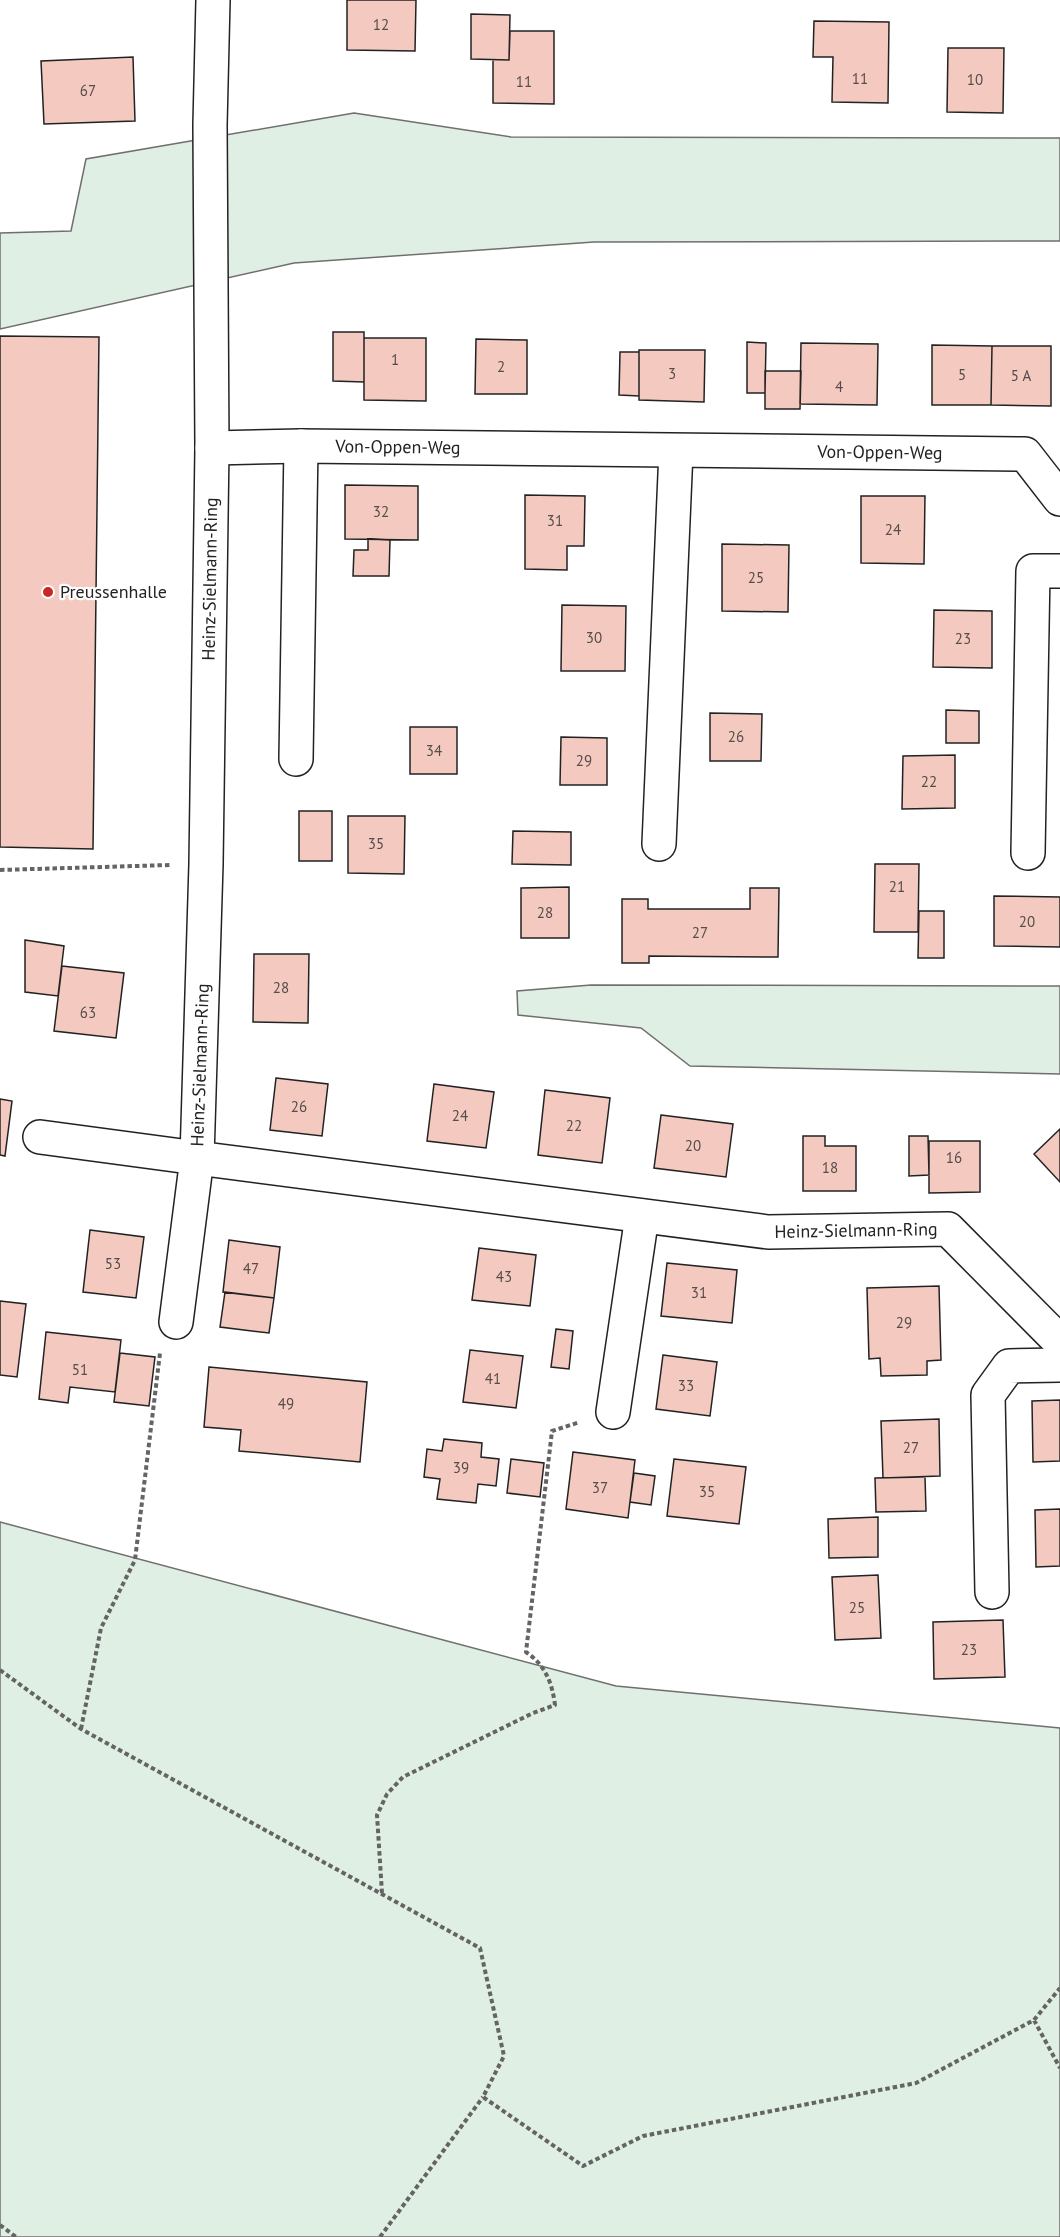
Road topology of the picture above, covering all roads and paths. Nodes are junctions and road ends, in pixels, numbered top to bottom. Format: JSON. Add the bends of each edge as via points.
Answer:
{"nodes":[{"id":1,"x":213,"y":0,"type":"edge"},
{"id":2,"x":301,"y":446,"type":"junction"},
{"id":3,"x":212,"y":448,"type":"junction"},
{"id":4,"x":676,"y":451,"type":"junction"},
{"id":5,"x":1060,"y":499,"type":"edge"},
{"id":6,"x":1060,"y":571,"type":"edge"},
{"id":7,"x":296,"y":759,"type":"dead end"},
{"id":8,"x":659,"y":844,"type":"dead end"},
{"id":9,"x":1028,"y":853,"type":"dead end"},
{"id":10,"x":206,"y":864,"type":"junction"},
{"id":11,"x":0,"y":870,"type":"edge"},
{"id":12,"x":40,"y":1137,"type":"dead end"},
{"id":13,"x":197,"y":1158,"type":"junction"},
{"id":14,"x":642,"y":1216,"type":"junction"},
{"id":15,"x":176,"y":1322,"type":"joint"},
{"id":16,"x":1060,"y":1341,"type":"edge"},
{"id":17,"x":1060,"y":1365,"type":"edge"},
{"id":18,"x":613,"y":1412,"type":"joint"},
{"id":19,"x":992,"y":1592,"type":"dead end"},
{"id":20,"x":0,"y":1670,"type":"edge"},
{"id":21,"x":81,"y":1729,"type":"junction"},
{"id":22,"x":382,"y":1894,"type":"junction"},
{"id":23,"x":1060,"y":1988,"type":"edge"},
{"id":24,"x":1034,"y":2020,"type":"junction"},
{"id":25,"x":1060,"y":2068,"type":"edge"},
{"id":26,"x":483,"y":2097,"type":"junction"},
{"id":27,"x":0,"y":2225,"type":"edge"},
{"id":28,"x":16,"y":2237,"type":"edge"},
{"id":29,"x":380,"y":2237,"type":"edge"}],
"edges":[{"from":1,"to":3,"type":"street","name":"Heinz-Sielmann-Ring"},
{"from":2,"to":3,"type":"street","name":"Von-Oppen-Weg"},
{"from":2,"to":4,"type":"street","name":"Von-Oppen-Weg"},
{"from":2,"to":7,"type":"street"},
{"from":3,"to":10,"type":"street","name":"Heinz-Sielmann-Ring"},
{"from":4,"to":5,"type":"street","name":"Von-Oppen-Weg","via":[[1025,454]]},
{"from":4,"to":8,"type":"street"},
{"from":6,"to":9,"type":"street","via":[[1033,571]]},
{"from":10,"to":11,"type":"path"},
{"from":10,"to":13,"type":"street","name":"Heinz-Sielmann-Ring"},
{"from":12,"to":13,"type":"street","name":"Heinz-Sielmann-Ring"},
{"from":13,"to":14,"type":"street","name":"Heinz-Sielmann-Ring"},
{"from":13,"to":15,"type":"street","name":"Heinz-Sielmann-Ring"},
{"from":14,"to":16,"type":"street","name":"Heinz-Sielmann-Ring","via":[[768,1232],[948,1230]]},
{"from":14,"to":18,"type":"street"},
{"from":15,"to":21,"type":"path","via":[[162,1337],[135,1560],[101,1628]]},
{"from":17,"to":19,"type":"street","via":[[1009,1366],[988,1395]]},
{"from":18,"to":22,"type":"path","via":[[552,1431],[526,1652],[546,1672],[555,1705],[403,1778],[387,1794],[377,1815]]},
{"from":20,"to":21,"type":"path"},
{"from":21,"to":22,"type":"path"},
{"from":22,"to":26,"type":"path","via":[[480,1948],[504,2056]]},
{"from":23,"to":24,"type":"path"},
{"from":24,"to":25,"type":"path"},
{"from":24,"to":26,"type":"path","via":[[916,2083],[644,2136],[583,2166]]},
{"from":26,"to":29,"type":"path"},
{"from":27,"to":28,"type":"path"}]}
